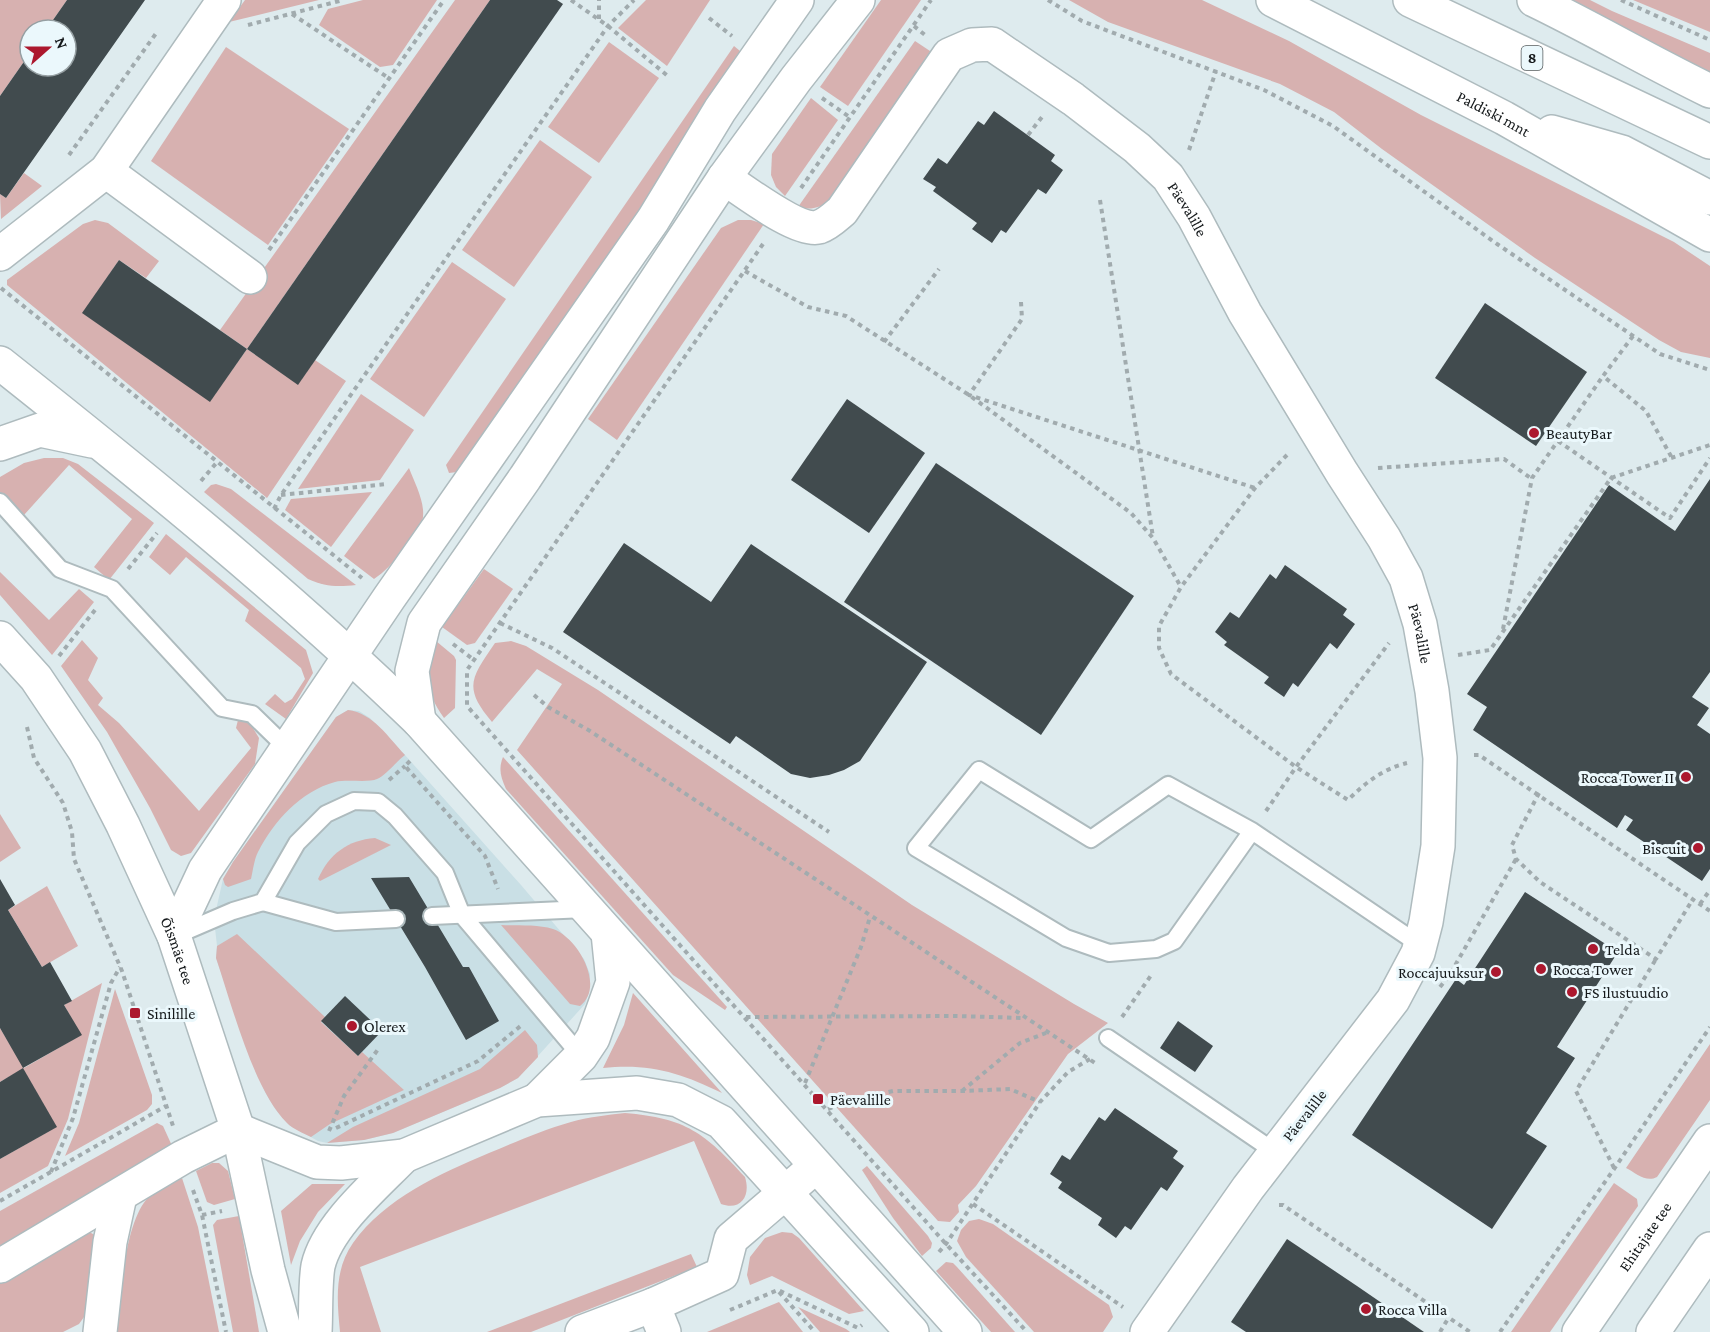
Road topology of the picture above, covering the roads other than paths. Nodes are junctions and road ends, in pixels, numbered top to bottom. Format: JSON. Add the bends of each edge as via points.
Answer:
{"nodes":[{"id":1,"x":224,"y":0,"type":"edge"},
{"id":2,"x":798,"y":0,"type":"edge"},
{"id":3,"x":858,"y":0,"type":"edge"},
{"id":4,"x":1273,"y":0,"type":"edge"},
{"id":5,"x":1410,"y":0,"type":"edge"},
{"id":6,"x":1534,"y":0,"type":"edge"},
{"id":7,"x":1710,"y":91,"type":"edge"},
{"id":8,"x":1504,"y":118,"type":"junction"},
{"id":9,"x":1710,"y":142,"type":"edge"},
{"id":10,"x":106,"y":171,"type":"junction"},
{"id":11,"x":724,"y":178,"type":"junction"},
{"id":12,"x":1710,"y":198,"type":"edge"},
{"id":13,"x":1710,"y":235,"type":"edge"},
{"id":14,"x":0,"y":254,"type":"edge"},
{"id":15,"x":250,"y":277,"type":"road end"},
{"id":16,"x":0,"y":363,"type":"edge"},
{"id":17,"x":100,"y":442,"type":"junction"},
{"id":18,"x":0,"y":444,"type":"edge"},
{"id":19,"x":0,"y":502,"type":"edge"},
{"id":20,"x":0,"y":638,"type":"edge"},
{"id":21,"x":352,"y":656,"type":"junction"},
{"id":22,"x":419,"y":721,"type":"junction"},
{"id":23,"x":288,"y":749,"type":"junction"},
{"id":24,"x":1251,"y":831,"type":"junction"},
{"id":25,"x":263,"y":902,"type":"junction"},
{"id":26,"x":585,"y":909,"type":"junction"},
{"id":27,"x":462,"y":915,"type":"junction"},
{"id":28,"x":432,"y":916,"type":"dead end"},
{"id":29,"x":396,"y":919,"type":"dead end"},
{"id":30,"x":608,"y":933,"type":"junction"},
{"id":31,"x":174,"y":936,"type":"junction"},
{"id":32,"x":1420,"y":945,"type":"junction"},
{"id":33,"x":1107,"y":1038,"type":"road end"},
{"id":34,"x":581,"y":1056,"type":"junction"},
{"id":35,"x":537,"y":1100,"type":"junction"},
{"id":36,"x":238,"y":1130,"type":"junction"},
{"id":37,"x":1710,"y":1141,"type":"edge"},
{"id":38,"x":1275,"y":1152,"type":"junction"},
{"id":39,"x":404,"y":1156,"type":"junction"},
{"id":40,"x":816,"y":1166,"type":"junction"},
{"id":41,"x":786,"y":1192,"type":"junction"},
{"id":42,"x":120,"y":1196,"type":"junction"},
{"id":43,"x":1710,"y":1249,"type":"edge"},
{"id":44,"x":0,"y":1266,"type":"edge"},
{"id":45,"x":659,"y":1318,"type":"edge"},
{"id":46,"x":100,"y":1332,"type":"edge"},
{"id":47,"x":285,"y":1332,"type":"edge"},
{"id":48,"x":315,"y":1332,"type":"edge"},
{"id":49,"x":582,"y":1332,"type":"edge"},
{"id":50,"x":912,"y":1332,"type":"edge"},
{"id":51,"x":965,"y":1332,"type":"edge"},
{"id":52,"x":1148,"y":1332,"type":"edge"},
{"id":53,"x":1579,"y":1332,"type":"edge"},
{"id":54,"x":1653,"y":1332,"type":"edge"}],
"edges":[{"from":1,"to":10,"type":"main road"},
{"from":2,"to":21,"type":"main road","via":[[720,110],[653,220]]},
{"from":3,"to":11,"type":"main road"},
{"from":4,"to":8,"type":"main road","name":"Paldiski mnt"},
{"from":5,"to":9,"type":"main road","number":"8"},
{"from":6,"to":7,"type":"main road"},
{"from":8,"to":12,"type":"main road","via":[[1622,152]]},
{"from":8,"to":13,"type":"main road","name":"Paldiski mnt"},
{"from":10,"to":14,"type":"main road"},
{"from":10,"to":15,"type":"main road"},
{"from":11,"to":22,"type":"main road","via":[[424,623],[412,671]]},
{"from":11,"to":32,"type":"main road","name":"Päevalille","via":[[799,225],[817,227],[830,221],[842,211],[949,55],[972,45],[992,44],[1073,99],[1168,177],[1245,313],[1406,578],[1422,635],[1440,758],[1438,846]]},
{"from":16,"to":17,"type":"main road"},
{"from":17,"to":18,"type":"main road","via":[[40,430]]},
{"from":17,"to":21,"type":"main road"},
{"from":19,"to":23,"type":"lane","via":[[60,569],[112,589],[222,708],[252,714]]},
{"from":20,"to":31,"type":"main road","name":"Õismäe tee","via":[[36,678],[85,752]]},
{"from":21,"to":22,"type":"main road"},
{"from":21,"to":23,"type":"main road"},
{"from":22,"to":26,"type":"main road"},
{"from":23,"to":31,"type":"main road","via":[[205,870]]},
{"from":24,"to":24,"type":"lane","via":[[1174,941],[1156,949],[1109,953],[1066,938],[916,848],[979,770],[1091,840],[1168,785]]},
{"from":24,"to":32,"type":"lane"},
{"from":25,"to":27,"type":"lane","via":[[297,843],[326,814],[354,801],[378,802],[445,873]]},
{"from":25,"to":29,"type":"lane","via":[[336,922]]},
{"from":25,"to":31,"type":"lane"},
{"from":26,"to":27,"type":"lane"},
{"from":26,"to":30,"type":"main road"},
{"from":27,"to":28,"type":"lane"},
{"from":27,"to":34,"type":"lane"},
{"from":30,"to":34,"type":"main road","via":[[613,982]]},
{"from":30,"to":40,"type":"main road"},
{"from":31,"to":36,"type":"main road","name":"Õismäe tee"},
{"from":32,"to":38,"type":"main road","name":"Päevalille","via":[[1393,1000]]},
{"from":33,"to":38,"type":"lane"},
{"from":34,"to":35,"type":"main road"},
{"from":35,"to":39,"type":"main road"},
{"from":35,"to":41,"type":"main road","via":[[637,1093],[678,1100],[721,1122]]},
{"from":36,"to":39,"type":"main road","via":[[317,1162]]},
{"from":36,"to":42,"type":"main road","via":[[183,1157]]},
{"from":36,"to":47,"type":"main road","name":"Õismäe tee"},
{"from":37,"to":53,"type":"main road","name":"Ehitajate tee"},
{"from":38,"to":52,"type":"main road","name":"Päevalille"},
{"from":39,"to":48,"type":"main road","via":[[328,1240],[318,1267]]},
{"from":40,"to":41,"type":"main road"},
{"from":40,"to":51,"type":"main road"},
{"from":41,"to":45,"type":"main road","via":[[730,1239],[722,1274]]},
{"from":41,"to":50,"type":"main road"},
{"from":42,"to":44,"type":"main road"},
{"from":42,"to":46,"type":"main road","via":[[110,1242]]},
{"from":43,"to":54,"type":"main road"},
{"from":45,"to":49,"type":"main road"}]}
